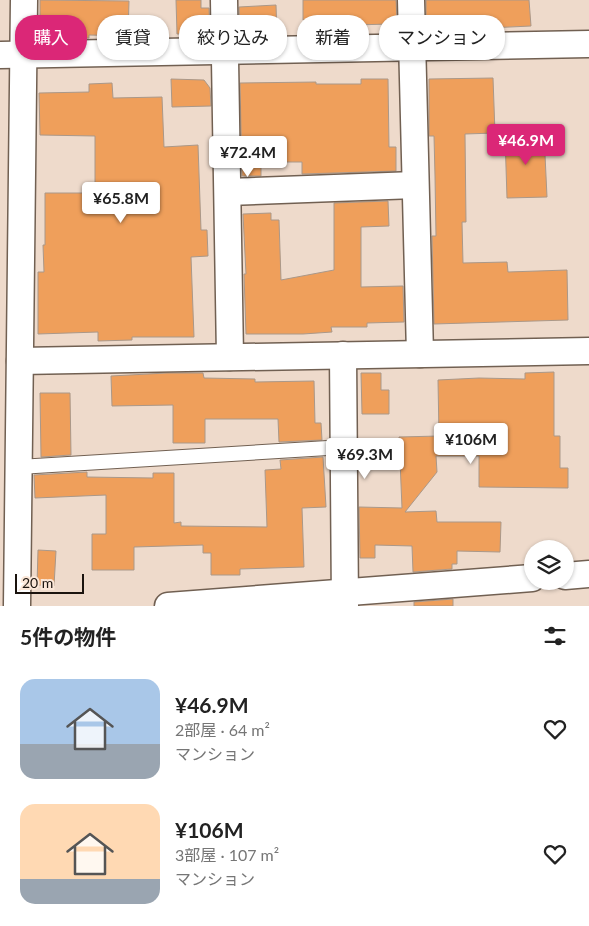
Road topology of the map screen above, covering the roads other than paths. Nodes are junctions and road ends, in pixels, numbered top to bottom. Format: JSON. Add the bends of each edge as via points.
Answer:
{"nodes":[{"id":1,"x":24,"y":0,"type":"edge"},
{"id":2,"x":224,"y":0,"type":"edge"},
{"id":3,"x":411,"y":0,"type":"edge"},
{"id":4,"x":224,"y":15,"type":"edge"},
{"id":5,"x":411,"y":15,"type":"edge"},
{"id":6,"x":589,"y":44,"type":"edge"},
{"id":7,"x":505,"y":46,"type":"edge"},
{"id":8,"x":379,"y":49,"type":"edge"},
{"id":9,"x":287,"y":50,"type":"edge"},
{"id":10,"x":179,"y":52,"type":"edge"},
{"id":11,"x":12,"y":54,"type":"edge"},
{"id":12,"x":225,"y":60,"type":"edge"},
{"id":13,"x":412,"y":60,"type":"edge"},
{"id":14,"x":415,"y":185,"type":"junction"},
{"id":15,"x":228,"y":192,"type":"junction"},
{"id":16,"x":14,"y":348,"type":"edge"},
{"id":17,"x":589,"y":351,"type":"edge"},
{"id":18,"x":420,"y":354,"type":"junction"},
{"id":19,"x":343,"y":355,"type":"junction"},
{"id":20,"x":230,"y":357,"type":"junction"},
{"id":21,"x":344,"y":446,"type":"junction"},
{"id":22,"x":19,"y":467,"type":"junction"},
{"id":23,"x":589,"y":574,"type":"edge"},
{"id":24,"x":574,"y":575,"type":"edge"},
{"id":25,"x":524,"y":579,"type":"edge"},
{"id":26,"x":345,"y":599,"type":"edge"},
{"id":27,"x":17,"y":606,"type":"edge"},
{"id":28,"x":168,"y":606,"type":"edge"}],
"edges":[{"from":1,"to":11,"type":"street"},
{"from":2,"to":4,"type":"street"},
{"from":3,"to":5,"type":"street"},
{"from":6,"to":7,"type":"street"},
{"from":8,"to":9,"type":"street"},
{"from":10,"to":11,"type":"street"},
{"from":11,"to":16,"type":"street"},
{"from":12,"to":15,"type":"street"},
{"from":13,"to":14,"type":"street"},
{"from":14,"to":15,"type":"street"},
{"from":14,"to":18,"type":"street"},
{"from":15,"to":20,"type":"street"},
{"from":16,"to":20,"type":"street"},
{"from":16,"to":22,"type":"street"},
{"from":17,"to":18,"type":"street"},
{"from":18,"to":19,"type":"street"},
{"from":19,"to":20,"type":"street"},
{"from":19,"to":21,"type":"street"},
{"from":21,"to":22,"type":"lane"},
{"from":21,"to":26,"type":"street"},
{"from":22,"to":27,"type":"street"},
{"from":23,"to":24,"type":"street"},
{"from":25,"to":26,"type":"street"},
{"from":26,"to":28,"type":"street"}]}
